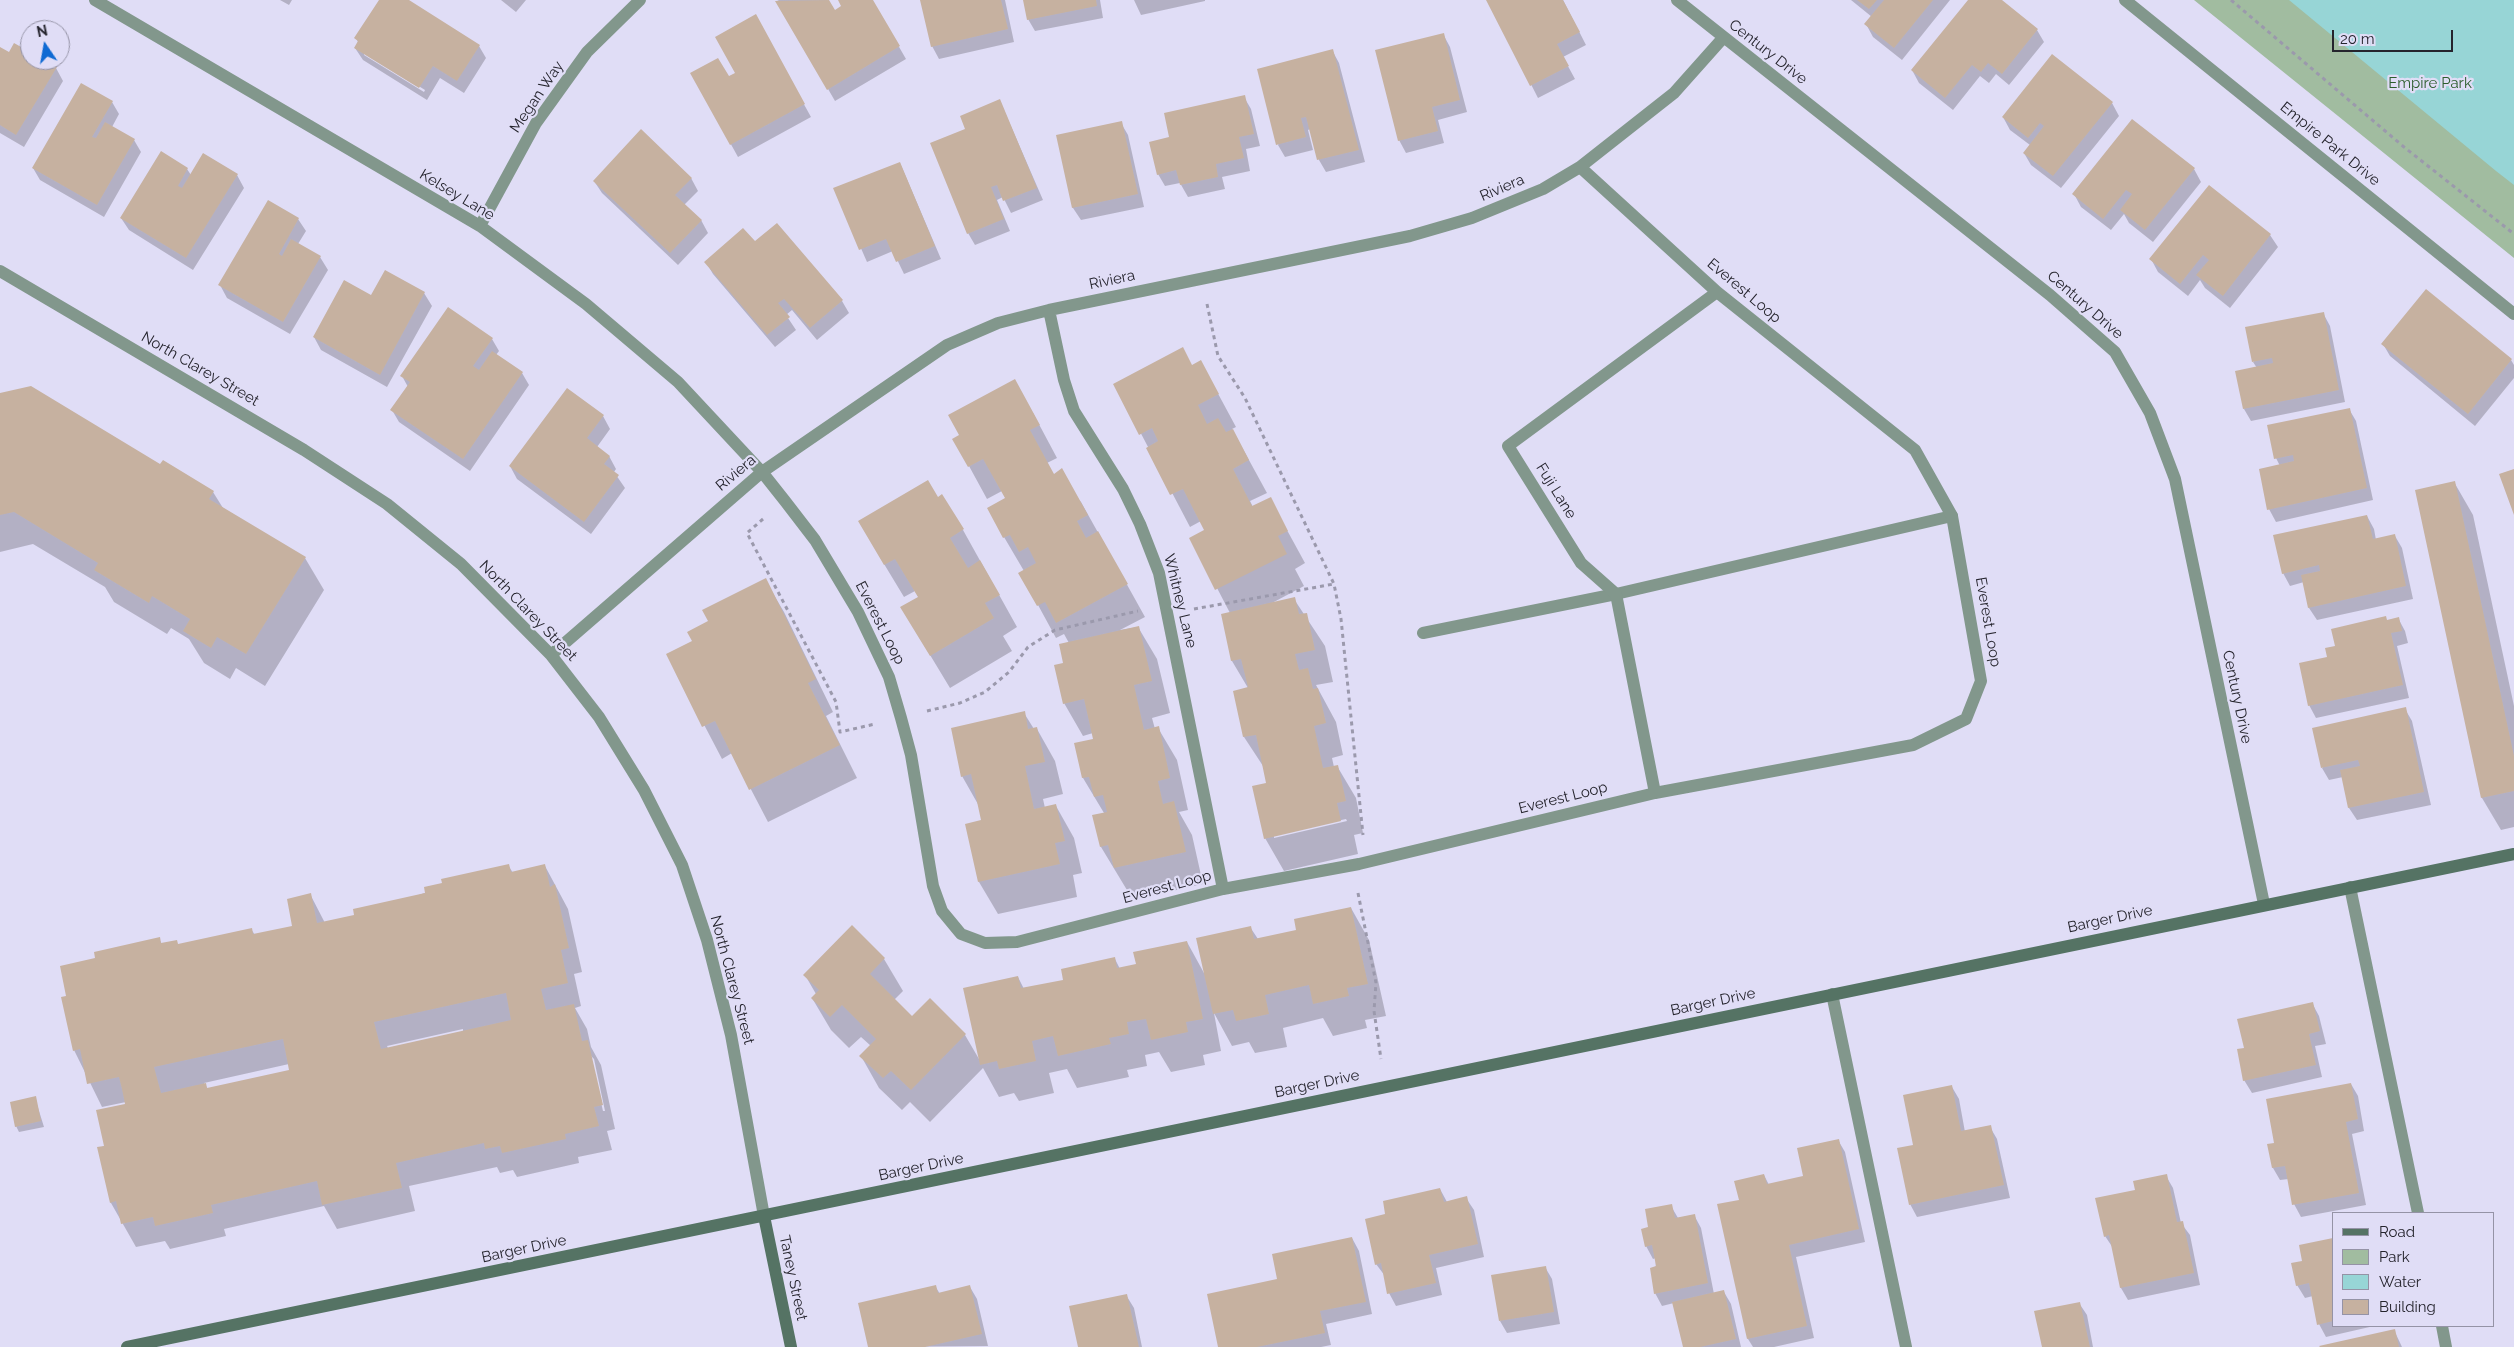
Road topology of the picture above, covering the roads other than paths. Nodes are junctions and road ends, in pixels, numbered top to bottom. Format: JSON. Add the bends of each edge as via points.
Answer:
{"nodes":[{"id":1,"x":95,"y":0,"type":"edge"},
{"id":2,"x":640,"y":0,"type":"edge"},
{"id":3,"x":1677,"y":0,"type":"edge"},
{"id":4,"x":2125,"y":0,"type":"edge"},
{"id":5,"x":1723,"y":38,"type":"junction"},
{"id":6,"x":1580,"y":167,"type":"junction"},
{"id":7,"x":480,"y":226,"type":"junction"},
{"id":8,"x":0,"y":271,"type":"edge"},
{"id":9,"x":1717,"y":292,"type":"junction"},
{"id":10,"x":1049,"y":310,"type":"junction"},
{"id":11,"x":2514,"y":314,"type":"edge"},
{"id":12,"x":762,"y":472,"type":"junction"},
{"id":13,"x":1952,"y":516,"type":"junction"},
{"id":14,"x":1616,"y":594,"type":"junction"},
{"id":15,"x":1423,"y":633,"type":"dead end"},
{"id":16,"x":551,"y":655,"type":"junction"},
{"id":17,"x":1654,"y":793,"type":"junction"},
{"id":18,"x":2514,"y":854,"type":"edge"},
{"id":19,"x":2350,"y":886,"type":"junction"},
{"id":20,"x":1223,"y":889,"type":"junction"},
{"id":21,"x":2264,"y":904,"type":"junction"},
{"id":22,"x":1832,"y":994,"type":"junction"},
{"id":23,"x":2418,"y":1212,"type":"edge"},
{"id":24,"x":764,"y":1216,"type":"junction"},
{"id":25,"x":2442,"y":1327,"type":"edge"},
{"id":26,"x":127,"y":1347,"type":"edge"},
{"id":27,"x":791,"y":1347,"type":"edge"},
{"id":28,"x":1906,"y":1347,"type":"edge"},
{"id":29,"x":2446,"y":1347,"type":"edge"}],
"edges":[{"from":1,"to":7,"type":"street","name":"Kelsey Lane"},
{"from":2,"to":7,"type":"street","name":"Megan Way","via":[[587,52],[536,123]]},
{"from":3,"to":5,"type":"street","name":"Century Drive"},
{"from":4,"to":11,"type":"street","name":"Empire Park Drive"},
{"from":5,"to":6,"type":"street","name":"Riviera","via":[[1674,93]]},
{"from":5,"to":21,"type":"street","name":"Century Drive","via":[[2050,296],[2115,352],[2150,413],[2175,479]]},
{"from":6,"to":9,"type":"street","name":"Everest Loop"},
{"from":6,"to":10,"type":"street","name":"Riviera","via":[[1542,189],[1472,218],[1410,236]]},
{"from":7,"to":12,"type":"street","name":"Kelsey Lane","via":[[586,304],[678,382]]},
{"from":8,"to":16,"type":"street","name":"North Clarey Street","via":[[304,450],[387,504],[461,564]]},
{"from":9,"to":13,"type":"street","name":"Everest Loop","via":[[1915,450]]},
{"from":9,"to":14,"type":"street","name":"Fuji Lane","via":[[1508,446],[1581,563]]},
{"from":10,"to":12,"type":"street","name":"Riviera","via":[[998,323],[947,345]]},
{"from":10,"to":20,"type":"street","name":"Whitney Lane","via":[[1074,411],[1123,489],[1159,572]]},
{"from":12,"to":16,"type":"street","name":"Riviera"},
{"from":12,"to":20,"type":"street","name":"Everest Loop","via":[[815,540],[858,612],[889,677],[911,755],[933,886],[942,912],[961,934],[986,943],[1017,942]]},
{"from":13,"to":14,"type":"street"},
{"from":13,"to":17,"type":"street","name":"Everest Loop","via":[[1981,681],[1966,719],[1913,745]]},
{"from":14,"to":15,"type":"street"},
{"from":14,"to":17,"type":"street"},
{"from":16,"to":24,"type":"street","name":"North Clarey Street","via":[[609,733],[644,790],[682,865],[707,940],[731,1035]]},
{"from":17,"to":20,"type":"street","name":"Everest Loop","via":[[1359,864]]},
{"from":18,"to":19,"type":"main road","name":"Barger Drive"},
{"from":19,"to":21,"type":"main road","name":"Barger Drive"},
{"from":19,"to":23,"type":"street"},
{"from":21,"to":22,"type":"main road","name":"Barger Drive"},
{"from":22,"to":24,"type":"main road","name":"Barger Drive"},
{"from":22,"to":28,"type":"street"},
{"from":24,"to":26,"type":"main road","name":"Barger Drive"},
{"from":24,"to":27,"type":"main road","name":"Taney Street"},
{"from":25,"to":29,"type":"street"}]}
